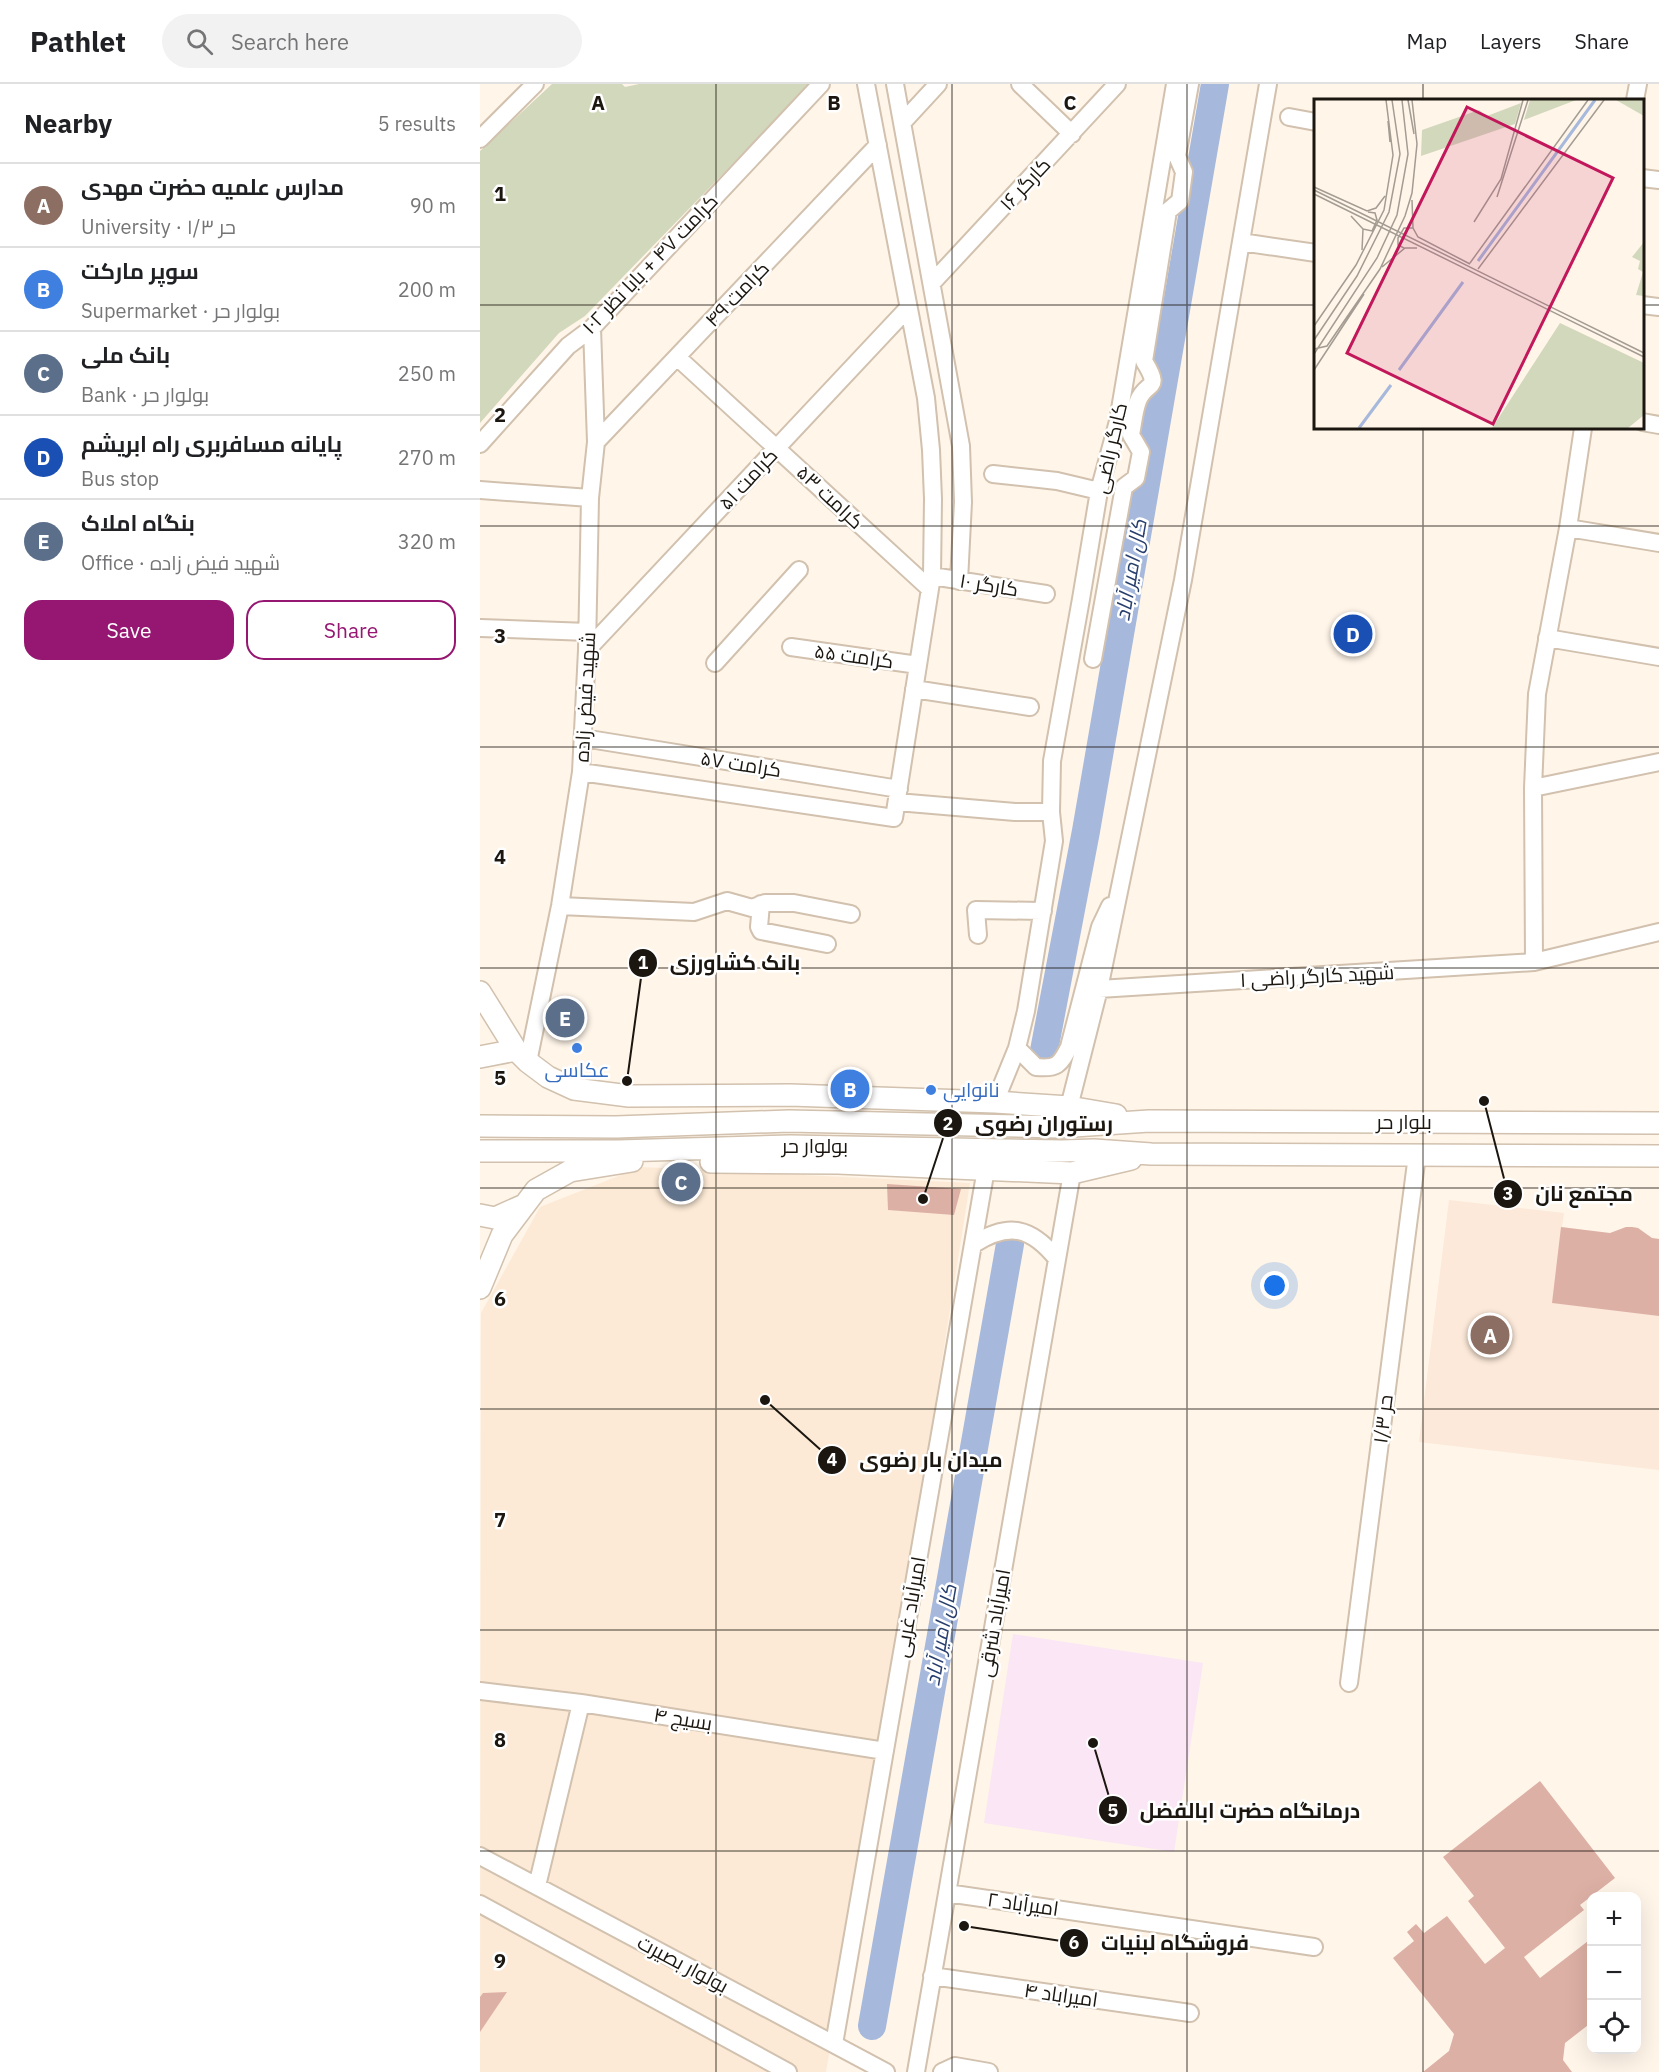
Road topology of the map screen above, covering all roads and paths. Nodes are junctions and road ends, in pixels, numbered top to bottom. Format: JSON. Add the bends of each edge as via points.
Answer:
{"nodes":[{"id":1,"x":535,"y":84,"type":"edge"},
{"id":2,"x":821,"y":84,"type":"edge"},
{"id":3,"x":866,"y":84,"type":"edge"},
{"id":4,"x":895,"y":84,"type":"edge"},
{"id":5,"x":938,"y":84,"type":"edge"},
{"id":6,"x":1020,"y":84,"type":"edge"},
{"id":7,"x":1117,"y":84,"type":"edge"},
{"id":8,"x":1175,"y":84,"type":"edge"},
{"id":9,"x":1190,"y":84,"type":"edge"},
{"id":10,"x":1268,"y":84,"type":"edge"},
{"id":11,"x":1638,"y":84,"type":"edge"},
{"id":12,"x":1635,"y":99,"type":"edge"},
{"id":13,"x":1289,"y":117,"type":"dead end"},
{"id":14,"x":1314,"y":122,"type":"edge"},
{"id":15,"x":902,"y":123,"type":"junction"},
{"id":16,"x":1072,"y":134,"type":"junction"},
{"id":17,"x":480,"y":139,"type":"edge"},
{"id":18,"x":878,"y":146,"type":"junction"},
{"id":19,"x":1644,"y":178,"type":"edge"},
{"id":20,"x":1659,"y":180,"type":"edge"},
{"id":21,"x":1241,"y":242,"type":"junction"},
{"id":22,"x":1314,"y":253,"type":"edge"},
{"id":23,"x":932,"y":283,"type":"junction"},
{"id":24,"x":1644,"y":305,"type":"edge"},
{"id":25,"x":908,"y":308,"type":"junction"},
{"id":26,"x":1659,"y":308,"type":"edge"},
{"id":27,"x":592,"y":328,"type":"junction"},
{"id":28,"x":677,"y":357,"type":"junction"},
{"id":29,"x":1644,"y":422,"type":"edge"},
{"id":30,"x":1659,"y":425,"type":"edge"},
{"id":31,"x":1583,"y":429,"type":"edge"},
{"id":32,"x":596,"y":442,"type":"junction"},
{"id":33,"x":480,"y":444,"type":"edge"},
{"id":34,"x":777,"y":448,"type":"junction"},
{"id":35,"x":993,"y":474,"type":"dead end"},
{"id":36,"x":480,"y":490,"type":"edge"},
{"id":37,"x":1099,"y":490,"type":"junction"},
{"id":38,"x":590,"y":498,"type":"junction"},
{"id":39,"x":1568,"y":528,"type":"junction"},
{"id":40,"x":1659,"y":543,"type":"edge"},
{"id":41,"x":799,"y":570,"type":"dead end"},
{"id":42,"x":959,"y":581,"type":"junction"},
{"id":43,"x":931,"y":583,"type":"junction"},
{"id":44,"x":1046,"y":594,"type":"dead end"},
{"id":45,"x":480,"y":628,"type":"edge"},
{"id":46,"x":588,"y":632,"type":"junction"},
{"id":47,"x":1547,"y":638,"type":"junction"},
{"id":48,"x":791,"y":646,"type":"dead end"},
{"id":49,"x":587,"y":650,"type":"junction"},
{"id":50,"x":1659,"y":657,"type":"edge"},
{"id":51,"x":1093,"y":659,"type":"dead end"},
{"id":52,"x":715,"y":663,"type":"dead end"},
{"id":53,"x":918,"y":665,"type":"junction"},
{"id":54,"x":914,"y":689,"type":"junction"},
{"id":55,"x":1030,"y":707,"type":"dead end"},
{"id":56,"x":583,"y":738,"type":"junction"},
{"id":57,"x":1659,"y":762,"type":"edge"},
{"id":58,"x":581,"y":772,"type":"junction"},
{"id":59,"x":1533,"y":788,"type":"junction"},
{"id":60,"x":897,"y":803,"type":"junction"},
{"id":61,"x":1051,"y":812,"type":"junction"},
{"id":62,"x":1123,"y":877,"type":"junction"},
{"id":63,"x":761,"y":904,"type":"junction"},
{"id":64,"x":560,"y":906,"type":"junction"},
{"id":65,"x":1043,"y":910,"type":"junction"},
{"id":66,"x":850,"y":914,"type":"dead end"},
{"id":67,"x":1659,"y":932,"type":"edge"},
{"id":68,"x":978,"y":935,"type":"dead end"},
{"id":69,"x":827,"y":944,"type":"dead end"},
{"id":70,"x":1534,"y":962,"type":"junction"},
{"id":71,"x":1099,"y":989,"type":"junction"},
{"id":72,"x":480,"y":992,"type":"edge"},
{"id":73,"x":1017,"y":1048,"type":"junction"},
{"id":74,"x":522,"y":1056,"type":"junction"},
{"id":75,"x":480,"y":1057,"type":"edge"},
{"id":76,"x":995,"y":1102,"type":"junction"},
{"id":77,"x":1069,"y":1107,"type":"junction"},
{"id":78,"x":1149,"y":1122,"type":"junction"},
{"id":79,"x":1659,"y":1123,"type":"edge"},
{"id":80,"x":480,"y":1126,"type":"edge"},
{"id":81,"x":480,"y":1151,"type":"edge"},
{"id":82,"x":1151,"y":1154,"type":"junction"},
{"id":83,"x":1417,"y":1155,"type":"junction"},
{"id":84,"x":1659,"y":1156,"type":"edge"},
{"id":85,"x":986,"y":1169,"type":"junction"},
{"id":86,"x":1072,"y":1173,"type":"junction"},
{"id":87,"x":522,"y":1206,"type":"junction"},
{"id":88,"x":480,"y":1215,"type":"edge"},
{"id":89,"x":974,"y":1244,"type":"junction"},
{"id":90,"x":1057,"y":1259,"type":"junction"},
{"id":91,"x":480,"y":1288,"type":"edge"},
{"id":92,"x":1349,"y":1683,"type":"dead end"},
{"id":93,"x":480,"y":1691,"type":"edge"},
{"id":94,"x":581,"y":1703,"type":"junction"},
{"id":95,"x":885,"y":1751,"type":"junction"},
{"id":96,"x":480,"y":1856,"type":"edge"},
{"id":97,"x":537,"y":1887,"type":"junction"},
{"id":98,"x":947,"y":1893,"type":"junction"},
{"id":99,"x":480,"y":1904,"type":"edge"},
{"id":100,"x":1314,"y":1947,"type":"dead end"},
{"id":101,"x":932,"y":1976,"type":"junction"},
{"id":102,"x":1190,"y":2013,"type":"dead end"},
{"id":103,"x":834,"y":2044,"type":"junction"},
{"id":104,"x":788,"y":2072,"type":"edge"},
{"id":105,"x":886,"y":2072,"type":"edge"},
{"id":106,"x":916,"y":2072,"type":"edge"},
{"id":107,"x":942,"y":2072,"type":"edge"},
{"id":108,"x":989,"y":2072,"type":"edge"}],
"edges":[{"from":1,"to":17,"type":"street"},
{"from":2,"to":27,"type":"street","name":"کرامت ۴۷ + بابا نظر ۱۰۲"},
{"from":3,"to":18,"type":"street"},
{"from":4,"to":15,"type":"street"},
{"from":5,"to":15,"type":"street"},
{"from":6,"to":16,"type":"street"},
{"from":7,"to":16,"type":"street","name":"کارگر ۱۶"},
{"from":8,"to":37,"type":"street","name":"کارگر راضی","via":[[1118,421]]},
{"from":9,"to":51,"type":"street","via":[[1177,156],[1184,172],[1180,201],[1168,211],[1144,361],[1153,376],[1152,385],[1138,400],[1131,435],[1141,452],[1136,478],[1124,488]]},
{"from":10,"to":21,"type":"street"},
{"from":11,"to":12,"type":"street"},
{"from":13,"to":14,"type":"street"},
{"from":15,"to":23,"type":"street"},
{"from":16,"to":23,"type":"street","name":"کارگر ۱۶"},
{"from":18,"to":25,"type":"street"},
{"from":18,"to":28,"type":"street","name":"کرامت ۴۹"},
{"from":19,"to":20,"type":"street"},
{"from":21,"to":22,"type":"street"},
{"from":21,"to":62,"type":"street","via":[[1183,580]]},
{"from":23,"to":42,"type":"street","via":[[961,446]]},
{"from":24,"to":26,"type":"street"},
{"from":25,"to":34,"type":"street","name":"کرامت ۵۱"},
{"from":25,"to":43,"type":"street","via":[[926,398],[931,450]]},
{"from":27,"to":32,"type":"street","name":"شهید فیض زاده"},
{"from":27,"to":33,"type":"street","name":"کرامت ۴۷ + بابا نظر ۱۰۲","via":[[568,346]]},
{"from":28,"to":32,"type":"street","name":"کرامت ۴۹"},
{"from":28,"to":34,"type":"street","name":"کرامت ۵۳"},
{"from":29,"to":30,"type":"street"},
{"from":31,"to":39,"type":"street"},
{"from":32,"to":38,"type":"street","name":"شهید فیض زاده"},
{"from":34,"to":43,"type":"street","name":"کرامت ۵۳"},
{"from":34,"to":49,"type":"street","name":"کرامت ۵۱"},
{"from":35,"to":37,"type":"street"},
{"from":36,"to":38,"type":"street"},
{"from":37,"to":61,"type":"street","name":"کارگر راضی","via":[[1052,760]]},
{"from":38,"to":46,"type":"street","name":"شهید فیض زاده"},
{"from":39,"to":40,"type":"street"},
{"from":39,"to":47,"type":"street"},
{"from":41,"to":52,"type":"street"},
{"from":42,"to":43,"type":"street","name":"کارگر ۱۰"},
{"from":42,"to":44,"type":"street","name":"کارگر ۱۰"},
{"from":43,"to":53,"type":"street"},
{"from":45,"to":46,"type":"street"},
{"from":46,"to":49,"type":"street","name":"شهید فیض زاده"},
{"from":47,"to":50,"type":"street"},
{"from":47,"to":59,"type":"street","via":[[1537,694]]},
{"from":48,"to":53,"type":"street","name":"کرامت ۵۵"},
{"from":49,"to":56,"type":"street","name":"شهید فیض زاده"},
{"from":53,"to":54,"type":"street"},
{"from":54,"to":55,"type":"street"},
{"from":54,"to":60,"type":"street"},
{"from":56,"to":58,"type":"street","name":"شهید فیض زاده"},
{"from":56,"to":60,"type":"street","name":"کرامت ۵۷"},
{"from":57,"to":59,"type":"street"},
{"from":58,"to":60,"type":"street"},
{"from":58,"to":64,"type":"street","name":"شهید فیض زاده"},
{"from":59,"to":70,"type":"street"},
{"from":60,"to":61,"type":"street"},
{"from":61,"to":65,"type":"street","name":"کارگر راضی","via":[[1054,841]]},
{"from":62,"to":71,"type":"street"},
{"from":62,"to":73,"type":"street","via":[[1100,927],[1069,1047],[1061,1063],[1050,1068],[1036,1067]]},
{"from":63,"to":64,"type":"street","via":[[752,908],[722,902],[694,912]]},
{"from":63,"to":66,"type":"street","via":[[794,903]]},
{"from":63,"to":69,"type":"street","via":[[761,930]]},
{"from":64,"to":74,"type":"street","name":"شهید فیض زاده"},
{"from":65,"to":68,"type":"street","via":[[976,910]]},
{"from":65,"to":73,"type":"street","name":"کارگر راضی"},
{"from":67,"to":70,"type":"street","name":"شهید کارگر راضی ۱"},
{"from":70,"to":71,"type":"street","name":"شهید کارگر راضی ۱"},
{"from":71,"to":77,"type":"street"},
{"from":72,"to":74,"type":"main road"},
{"from":73,"to":76,"type":"street","name":"کارگر راضی"},
{"from":74,"to":75,"type":"main road"},
{"from":74,"to":76,"type":"main road","via":[[548,1077],[574,1089],[629,1096],[790,1095]]},
{"from":76,"to":77,"type":"main road"},
{"from":77,"to":78,"type":"main road"},
{"from":78,"to":79,"type":"main road","name":"بلوار حر"},
{"from":78,"to":80,"type":"main road","name":"بولوار حر","via":[[1059,1127],[789,1121],[616,1127]]},
{"from":81,"to":82,"type":"main road","name":"بولوار حر","via":[[790,1146]]},
{"from":82,"to":83,"type":"main road","name":"بلوار حر"},
{"from":82,"to":86,"type":"main road"},
{"from":83,"to":84,"type":"main road","name":"بلوار حر"},
{"from":83,"to":92,"type":"street","name":"حر ۱/۳"},
{"from":85,"to":86,"type":"main road"},
{"from":85,"to":87,"type":"main road","via":[[633,1161],[570,1171],[536,1190]]},
{"from":85,"to":89,"type":"street","name":"امیرآباد غربی"},
{"from":86,"to":90,"type":"street","name":"امیرآباد شرقی"},
{"from":87,"to":88,"type":"main road","via":[[495,1218]]},
{"from":87,"to":91,"type":"main road","via":[[502,1236]]},
{"from":89,"to":90,"type":"street","via":[[990,1233],[1009,1230],[1028,1234],[1045,1244]]},
{"from":89,"to":95,"type":"street","name":"امیرآباد غربی"},
{"from":90,"to":98,"type":"street","name":"امیرآباد شرقی"},
{"from":93,"to":94,"type":"street","name":"بسیج ۴"},
{"from":94,"to":95,"type":"street","name":"بسیج ۴"},
{"from":94,"to":97,"type":"street"},
{"from":95,"to":103,"type":"street","name":"امیرآباد غربی"},
{"from":96,"to":97,"type":"street","name":"بولوار بصیرت"},
{"from":97,"to":103,"type":"street","name":"بولوار بصیرت"},
{"from":98,"to":100,"type":"street","name":"امیرآباد ۲"},
{"from":98,"to":101,"type":"street","name":"امیرآباد شرقی"},
{"from":99,"to":104,"type":"street"},
{"from":101,"to":102,"type":"street","name":"امیراباد ۴"},
{"from":101,"to":106,"type":"street","name":"امیرآباد شرقی"},
{"from":103,"to":105,"type":"street","name":"بولوار بصیرت"},
{"from":107,"to":108,"type":"street","via":[[955,2066]]}]}
